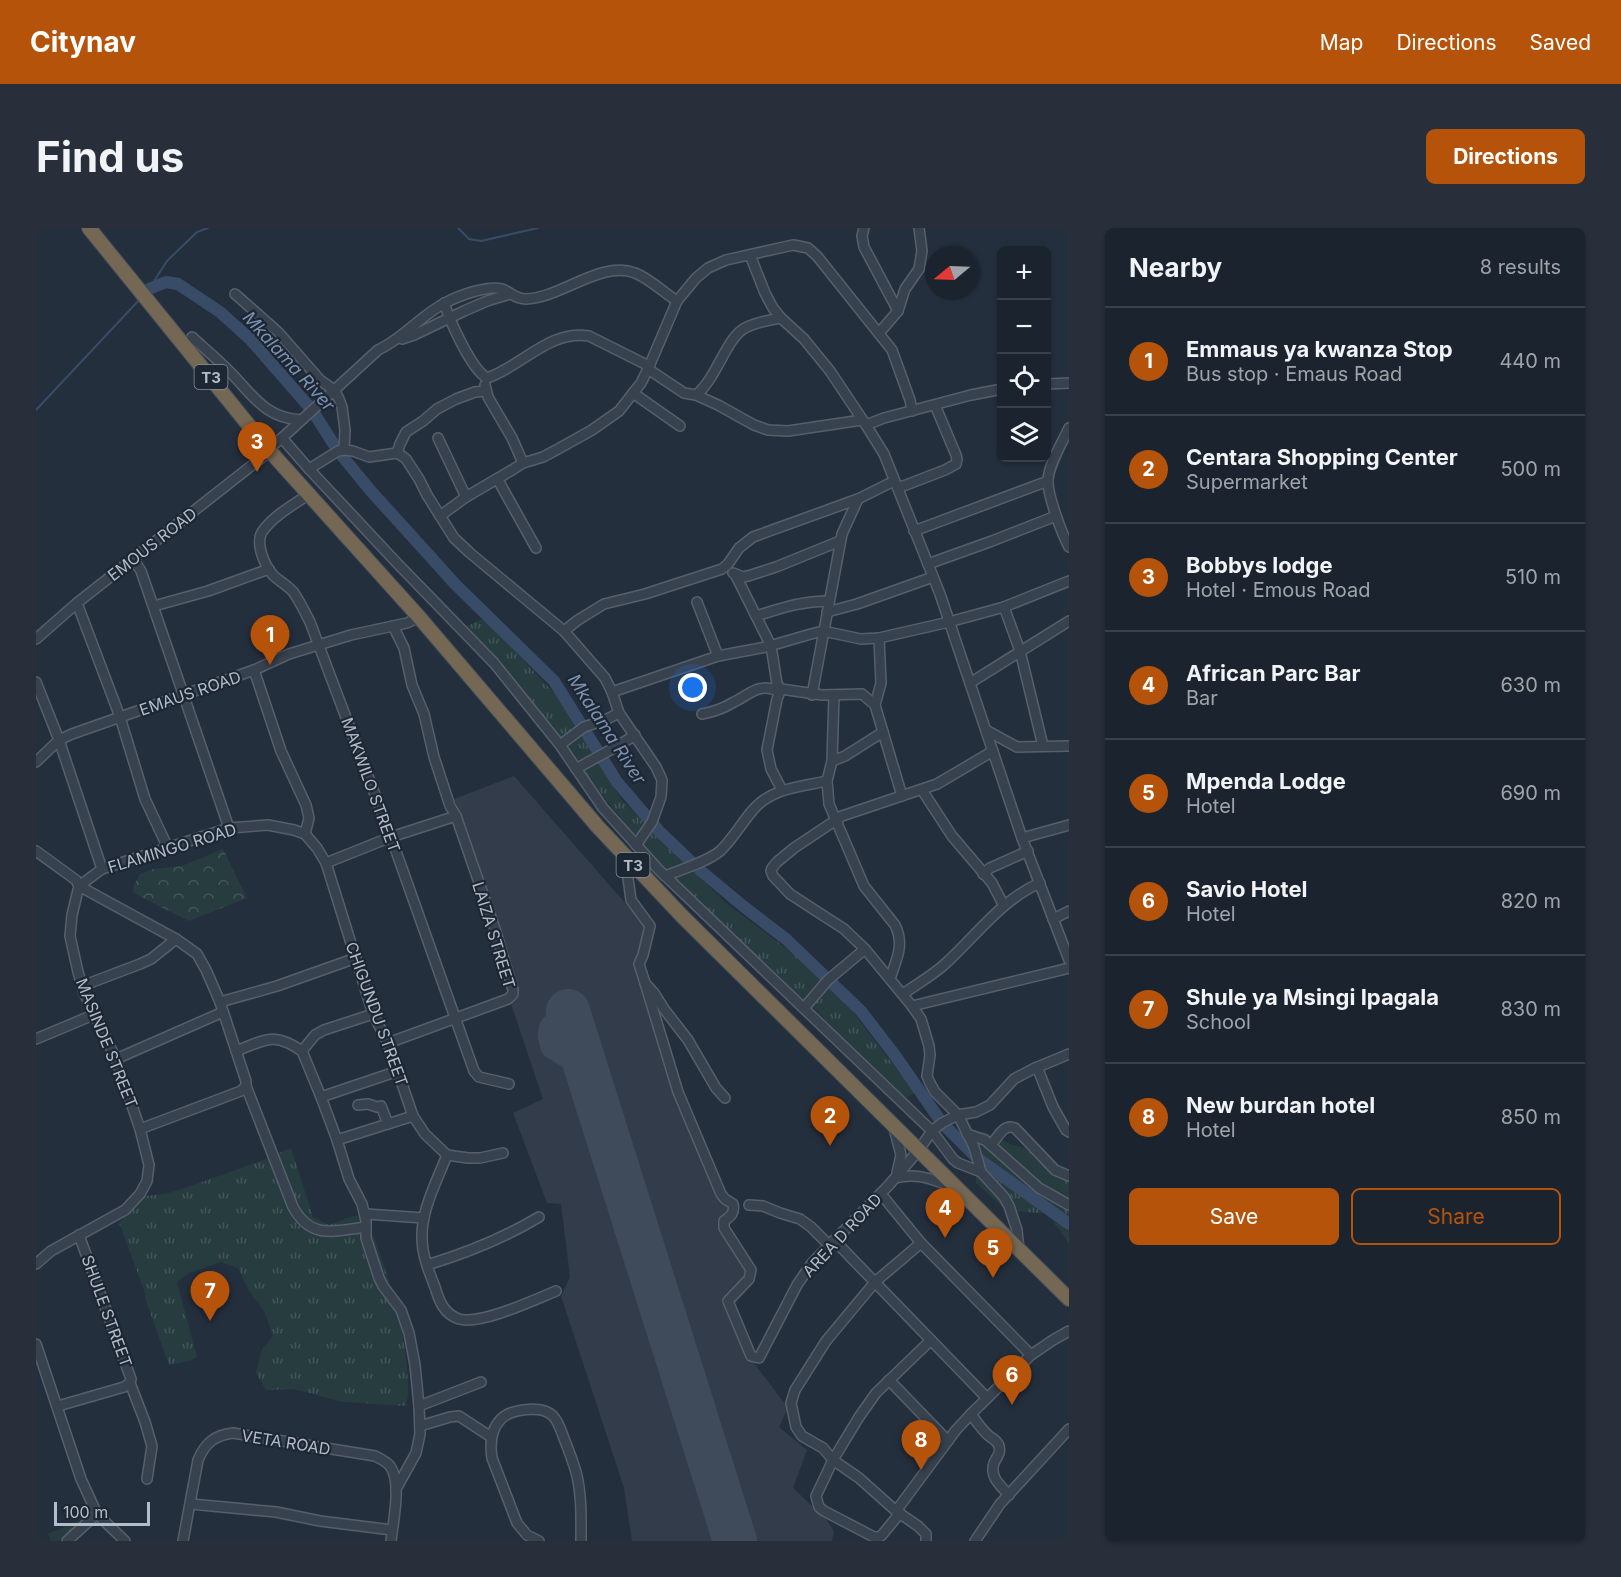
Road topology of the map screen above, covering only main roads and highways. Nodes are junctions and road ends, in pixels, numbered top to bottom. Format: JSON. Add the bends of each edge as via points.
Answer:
{"nodes":[{"id":1,"x":89,"y":228,"type":"edge"},
{"id":2,"x":1021,"y":1253,"type":"junction"},
{"id":3,"x":1069,"y":1299,"type":"edge"},
{"id":4,"x":1069,"y":1309,"type":"edge"}],
"edges":[{"from":1,"to":2,"type":"highway","number":"T3","via":[[269,450],[625,857]]},
{"from":2,"to":3,"type":"highway","number":"T3"},
{"from":2,"to":4,"type":"highway","number":"T3"}]}
